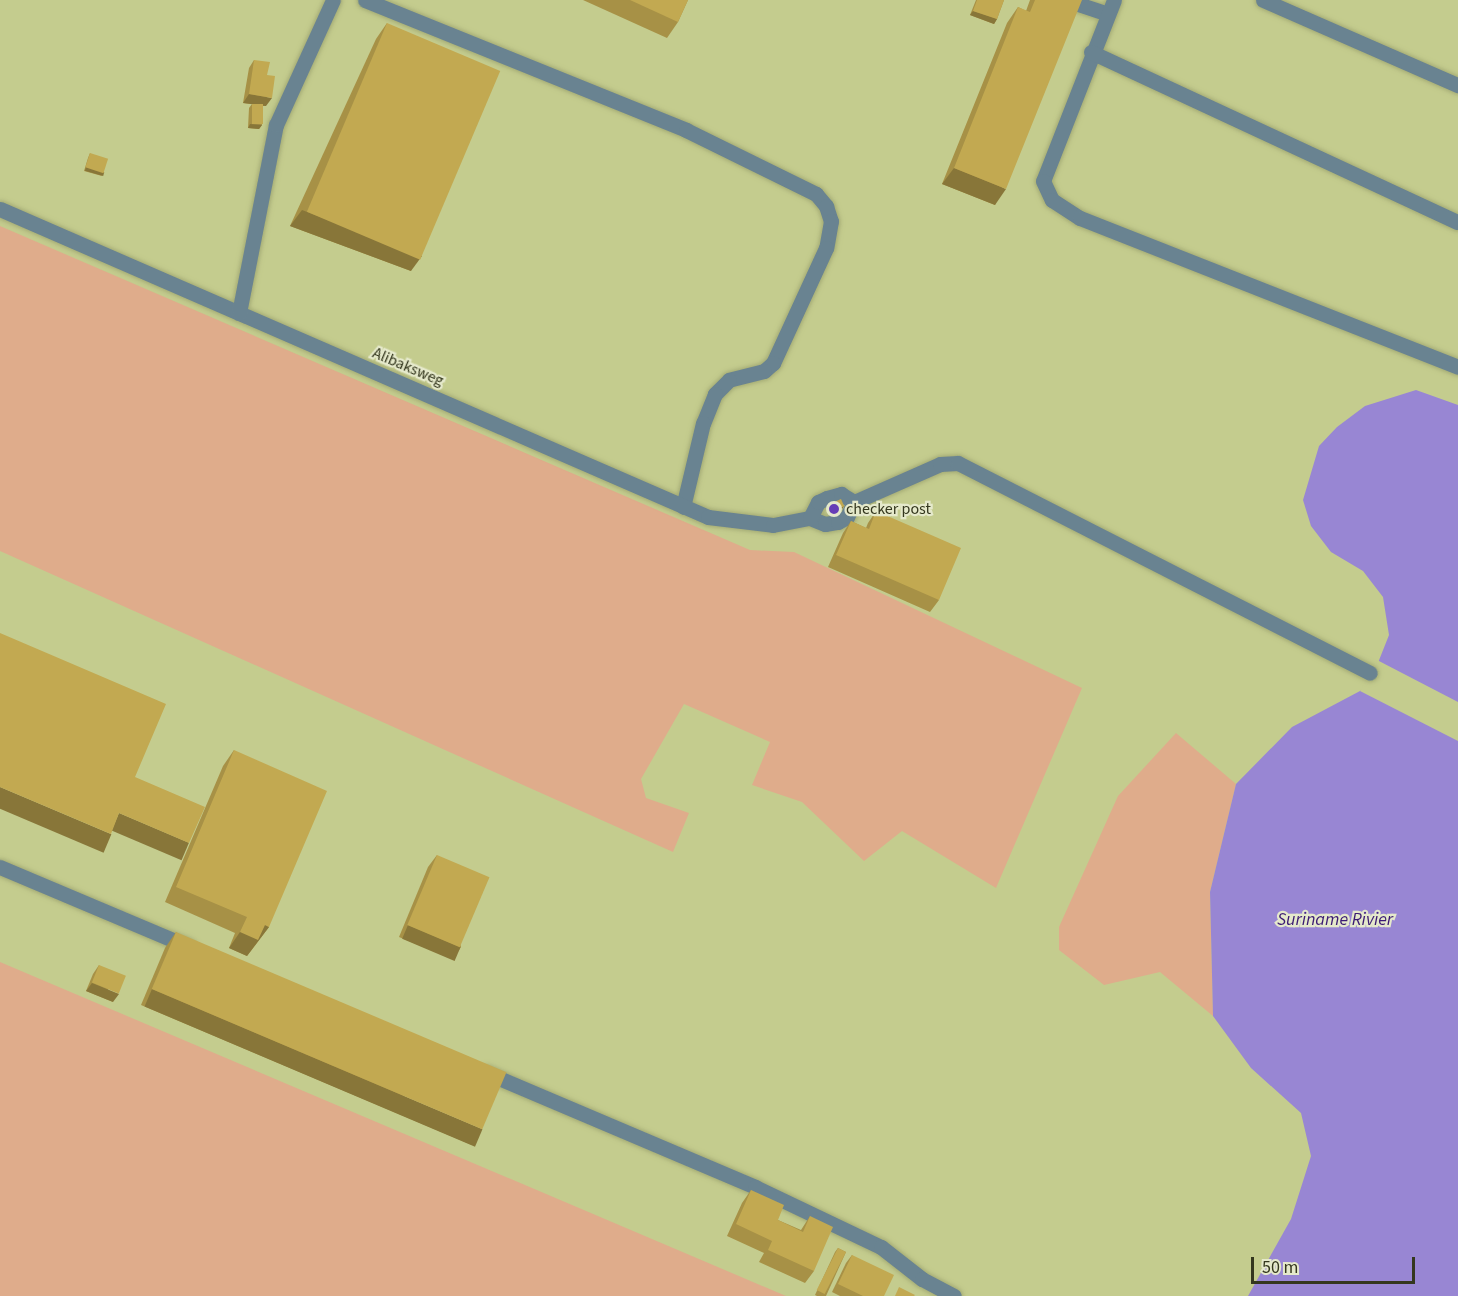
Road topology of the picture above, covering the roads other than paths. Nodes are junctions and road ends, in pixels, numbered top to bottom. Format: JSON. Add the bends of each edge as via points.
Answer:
{"nodes":[{"id":1,"x":333,"y":0,"type":"edge"},
{"id":2,"x":365,"y":0,"type":"edge"},
{"id":3,"x":1066,"y":0,"type":"edge"},
{"id":4,"x":1263,"y":0,"type":"edge"},
{"id":5,"x":1111,"y":7,"type":"edge"},
{"id":6,"x":1091,"y":52,"type":"junction"},
{"id":7,"x":1458,"y":85,"type":"edge"},
{"id":8,"x":0,"y":209,"type":"edge"},
{"id":9,"x":1458,"y":222,"type":"edge"},
{"id":10,"x":239,"y":314,"type":"junction"},
{"id":11,"x":1458,"y":367,"type":"edge"},
{"id":12,"x":854,"y":501,"type":"junction"},
{"id":13,"x":683,"y":507,"type":"junction"},
{"id":14,"x":810,"y":518,"type":"junction"},
{"id":15,"x":1370,"y":673,"type":"dead end"},
{"id":16,"x":0,"y":867,"type":"edge"},
{"id":17,"x":206,"y":954,"type":"edge"},
{"id":18,"x":469,"y":1066,"type":"edge"},
{"id":19,"x":954,"y":1296,"type":"edge"}],
"edges":[{"from":1,"to":10,"type":"street","via":[[276,124]]},
{"from":2,"to":13,"type":"street","via":[[686,130],[816,194],[826,206],[831,221],[826,248],[773,363],[764,371],[729,380],[715,394],[703,423]]},
{"from":3,"to":5,"type":"street"},
{"from":4,"to":7,"type":"street"},
{"from":5,"to":6,"type":"street"},
{"from":6,"to":9,"type":"street"},
{"from":6,"to":11,"type":"street","via":[[1043,181],[1052,200],[1080,218]]},
{"from":8,"to":10,"type":"street","name":"Alibaksweg"},
{"from":10,"to":13,"type":"street","name":"Alibaksweg"},
{"from":12,"to":14,"type":"street","via":[[841,494],[827,498],[818,502]]},
{"from":12,"to":14,"type":"street","name":"Alibaksweg","via":[[847,518],[838,522],[825,524]]},
{"from":12,"to":15,"type":"street","via":[[940,464],[958,463]]},
{"from":13,"to":14,"type":"street","name":"Alibaksweg","via":[[708,518],[773,525]]},
{"from":16,"to":17,"type":"street"},
{"from":18,"to":19,"type":"street","via":[[755,1187],[881,1247],[922,1279]]}]}
